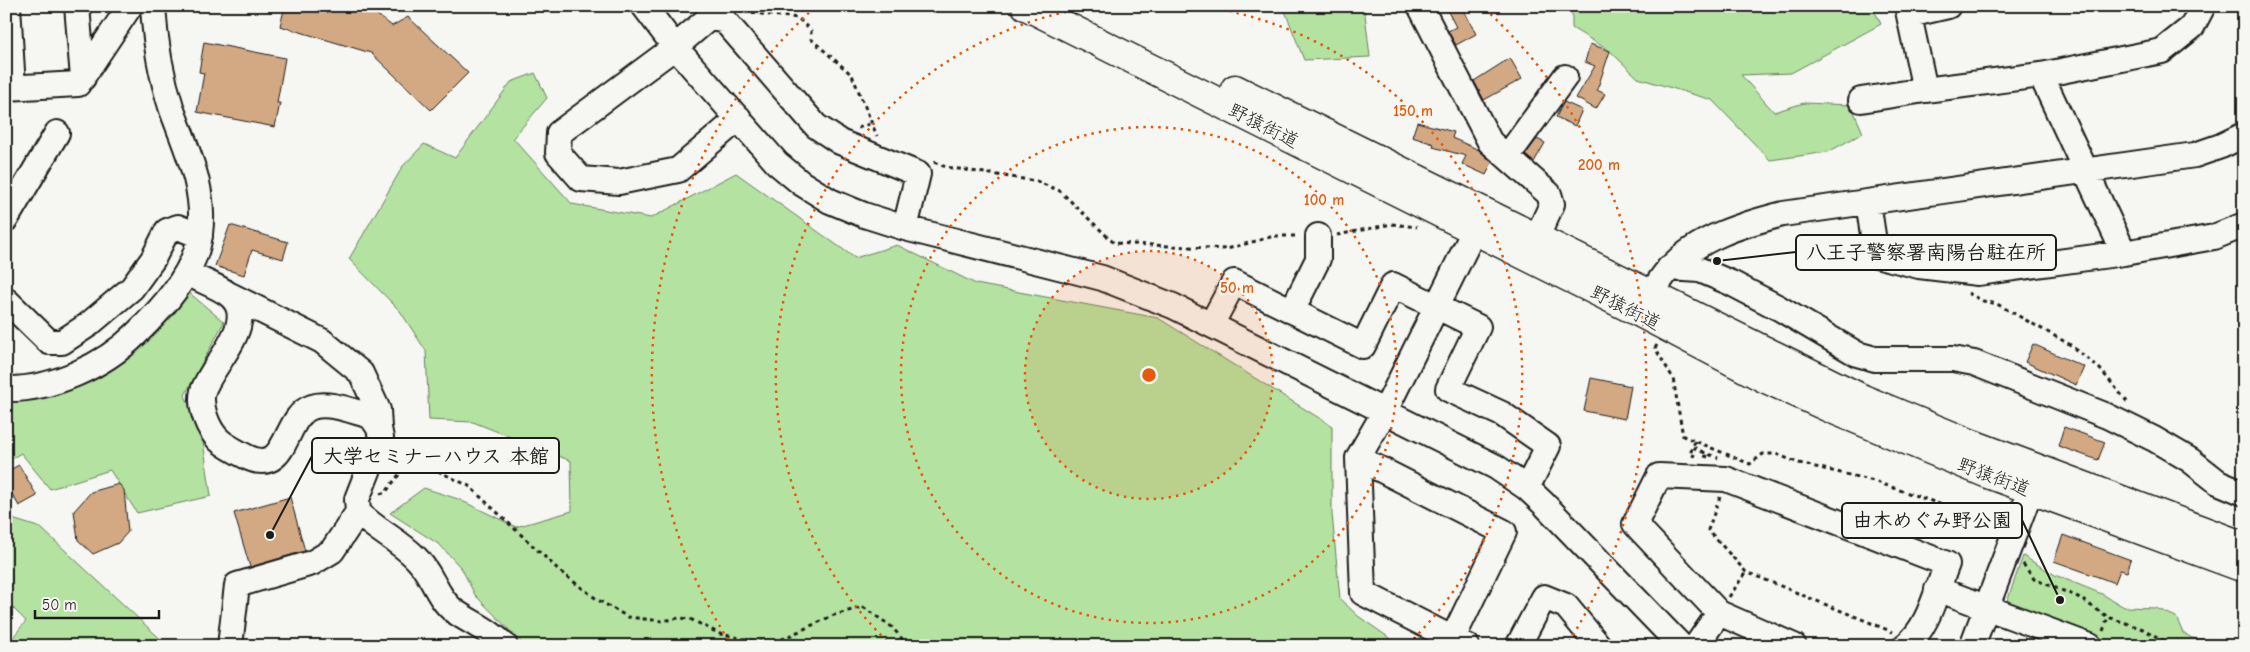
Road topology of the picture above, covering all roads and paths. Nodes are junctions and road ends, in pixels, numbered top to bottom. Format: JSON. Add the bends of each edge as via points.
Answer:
{"nodes":[{"id":1,"x":8,"y":6,"type":"edge"},
{"id":2,"x":77,"y":6,"type":"edge"},
{"id":3,"x":130,"y":6,"type":"edge"},
{"id":4,"x":153,"y":6,"type":"edge"},
{"id":5,"x":644,"y":6,"type":"edge"},
{"id":6,"x":1026,"y":6,"type":"edge"},
{"id":7,"x":1069,"y":6,"type":"edge"},
{"id":8,"x":1420,"y":6,"type":"edge"},
{"id":9,"x":1948,"y":6,"type":"edge"},
{"id":10,"x":2203,"y":6,"type":"edge"},
{"id":11,"x":1908,"y":10,"type":"edge"},
{"id":12,"x":734,"y":11,"type":"dead end"},
{"id":13,"x":675,"y":47,"type":"junction"},
{"id":14,"x":2042,"y":76,"type":"junction"},
{"id":15,"x":1565,"y":77,"type":"dead end"},
{"id":16,"x":83,"y":78,"type":"junction"},
{"id":17,"x":10,"y":88,"type":"edge"},
{"id":18,"x":1925,"y":90,"type":"junction"},
{"id":19,"x":1861,"y":100,"type":"dead end"},
{"id":20,"x":738,"y":118,"type":"junction"},
{"id":21,"x":57,"y":133,"type":"dead end"},
{"id":22,"x":2244,"y":135,"type":"edge"},
{"id":23,"x":880,"y":142,"type":"dead end"},
{"id":24,"x":1508,"y":158,"type":"junction"},
{"id":25,"x":929,"y":160,"type":"dead end"},
{"id":26,"x":2087,"y":172,"type":"junction"},
{"id":27,"x":1868,"y":202,"type":"junction"},
{"id":28,"x":6,"y":219,"type":"edge"},
{"id":29,"x":2244,"y":225,"type":"edge"},
{"id":30,"x":1418,"y":227,"type":"dead end"},
{"id":31,"x":905,"y":228,"type":"junction"},
{"id":32,"x":1474,"y":231,"type":"junction"},
{"id":33,"x":200,"y":236,"type":"junction"},
{"id":34,"x":1318,"y":236,"type":"junction"},
{"id":35,"x":1536,"y":239,"type":"junction"},
{"id":36,"x":2124,"y":252,"type":"junction"},
{"id":37,"x":1669,"y":268,"type":"junction"},
{"id":38,"x":186,"y":273,"type":"junction"},
{"id":39,"x":1967,"y":292,"type":"dead end"},
{"id":40,"x":228,"y":294,"type":"junction"},
{"id":41,"x":6,"y":300,"type":"edge"},
{"id":42,"x":1647,"y":304,"type":"junction"},
{"id":43,"x":1437,"y":306,"type":"junction"},
{"id":44,"x":1292,"y":311,"type":"junction"},
{"id":45,"x":1211,"y":326,"type":"junction"},
{"id":46,"x":1658,"y":343,"type":"dead end"},
{"id":47,"x":6,"y":389,"type":"edge"},
{"id":48,"x":2130,"y":405,"type":"dead end"},
{"id":49,"x":1384,"y":413,"type":"junction"},
{"id":50,"x":379,"y":428,"type":"junction"},
{"id":51,"x":1693,"y":447,"type":"dead end"},
{"id":52,"x":1703,"y":452,"type":"dead end"},
{"id":53,"x":1358,"y":458,"type":"junction"},
{"id":54,"x":1726,"y":480,"type":"junction"},
{"id":55,"x":2034,"y":480,"type":"junction"},
{"id":56,"x":1526,"y":488,"type":"junction"},
{"id":57,"x":2244,"y":493,"type":"edge"},
{"id":58,"x":358,"y":506,"type":"junction"},
{"id":59,"x":2244,"y":546,"type":"edge"},
{"id":60,"x":2009,"y":550,"type":"junction"},
{"id":61,"x":2244,"y":568,"type":"edge"},
{"id":62,"x":1746,"y":572,"type":"junction"},
{"id":63,"x":1937,"y":589,"type":"junction"},
{"id":64,"x":1988,"y":608,"type":"junction"},
{"id":65,"x":1719,"y":613,"type":"junction"},
{"id":66,"x":1460,"y":642,"type":"edge"},
{"id":67,"x":1909,"y":643,"type":"edge"},
{"id":68,"x":230,"y":646,"type":"edge"},
{"id":69,"x":505,"y":646,"type":"edge"},
{"id":70,"x":908,"y":646,"type":"edge"},
{"id":71,"x":1518,"y":646,"type":"edge"},
{"id":72,"x":1599,"y":646,"type":"edge"},
{"id":73,"x":1681,"y":646,"type":"edge"},
{"id":74,"x":1696,"y":646,"type":"edge"},
{"id":75,"x":1794,"y":646,"type":"edge"},
{"id":76,"x":1972,"y":646,"type":"edge"},
{"id":77,"x":2090,"y":646,"type":"edge"},
{"id":78,"x":2173,"y":646,"type":"edge"}],
"edges":[{"from":1,"to":17,"type":"street"},
{"from":2,"to":16,"type":"street"},
{"from":3,"to":16,"type":"street"},
{"from":4,"to":33,"type":"street","via":[[154,39],[160,67],[197,180],[201,205]]},
{"from":5,"to":13,"type":"street"},
{"from":6,"to":32,"type":"main road","name":"野猿街道"},
{"from":7,"to":35,"type":"main road","name":"野猿街道"},
{"from":8,"to":24,"type":"street","via":[[1490,142]]},
{"from":9,"to":11,"type":"street"},
{"from":10,"to":14,"type":"street","via":[[2192,27],[2162,51]]},
{"from":11,"to":18,"type":"street"},
{"from":12,"to":23,"type":"path","via":[[798,18],[811,31],[811,39],[852,75]]},
{"from":13,"to":20,"type":"street"},
{"from":13,"to":20,"type":"street","via":[[559,133],[558,153],[581,179],[619,182],[678,170]]},
{"from":13,"to":31,"type":"street","via":[[709,18],[724,20],[816,126],[840,142],[918,174]]},
{"from":14,"to":18,"type":"street"},
{"from":14,"to":26,"type":"street"},
{"from":15,"to":24,"type":"street"},
{"from":16,"to":17,"type":"street","via":[[78,84]]},
{"from":18,"to":19,"type":"street"},
{"from":20,"to":31,"type":"street","via":[[777,163],[801,183],[830,201]]},
{"from":21,"to":28,"type":"street"},
{"from":22,"to":26,"type":"street","via":[[2195,155]]},
{"from":24,"to":35,"type":"street","via":[[1549,194],[1552,204]]},
{"from":25,"to":34,"type":"path","via":[[946,167],[1036,182],[1060,191],[1114,243],[1227,249],[1274,236]]},
{"from":26,"to":27,"type":"street"},
{"from":26,"to":36,"type":"street"},
{"from":27,"to":36,"type":"street","via":[[1876,255],[1920,266],[1978,273]]},
{"from":27,"to":37,"type":"street","via":[[1784,214],[1742,226],[1703,243]]},
{"from":29,"to":36,"type":"street","via":[[2214,237]]},
{"from":30,"to":34,"type":"path","via":[[1392,224],[1335,236]]},
{"from":31,"to":45,"type":"street","via":[[1102,278],[1173,306]]},
{"from":32,"to":42,"type":"main road","name":"野猿街道"},
{"from":32,"to":43,"type":"street"},
{"from":33,"to":38,"type":"street"},
{"from":33,"to":41,"type":"street","via":[[178,227],[167,231],[154,259],[132,288],[62,342],[49,342]]},
{"from":34,"to":44,"type":"street","via":[[1318,259]]},
{"from":35,"to":42,"type":"main road","name":"野猿街道"},
{"from":37,"to":42,"type":"street"},
{"from":37,"to":57,"type":"street","via":[[1700,270],[1730,283],[1857,354],[1876,359],[1953,359],[1974,363],[2107,416],[2190,460],[2218,482]]},
{"from":38,"to":40,"type":"street"},
{"from":38,"to":47,"type":"street","via":[[160,310],[129,341],[98,362],[61,379],[20,389]]},
{"from":39,"to":48,"type":"path","via":[[1997,304],[2069,344],[2100,369]]},
{"from":40,"to":50,"type":"street","via":[[322,341],[361,373],[378,410]]},
{"from":40,"to":50,"type":"street","via":[[237,305],[240,316],[238,330],[203,391],[202,404],[207,422],[219,440],[259,462],[271,460],[298,417],[309,407],[321,404],[371,416]]},
{"from":42,"to":55,"type":"main road","name":"野猿街道","via":[[1743,342]]},
{"from":43,"to":44,"type":"street","via":[[1394,285],[1363,346]]},
{"from":43,"to":49,"type":"street"},
{"from":43,"to":56,"type":"street","via":[[1478,327],[1448,389],[1502,414],[1548,446]]},
{"from":44,"to":45,"type":"street","via":[[1234,282]]},
{"from":45,"to":49,"type":"street"},
{"from":46,"to":60,"type":"path","via":[[1655,348],[1673,378],[1683,436],[1750,464],[1763,454],[1776,454],[1798,463],[1874,481],[1951,508]]},
{"from":49,"to":53,"type":"street"},
{"from":49,"to":56,"type":"street","via":[[1496,467]]},
{"from":50,"to":58,"type":"street","via":[[381,438]]},
{"from":51,"to":52,"type":"path"},
{"from":53,"to":66,"type":"street","via":[[1363,592]]},
{"from":53,"to":66,"type":"street","via":[[1504,532]]},
{"from":54,"to":62,"type":"path","via":[[1708,530]]},
{"from":54,"to":63,"type":"street","via":[[1947,564]]},
{"from":54,"to":65,"type":"street","via":[[1659,476],[1635,524]]},
{"from":55,"to":59,"type":"main road","name":"野猿街道"},
{"from":55,"to":60,"type":"street"},
{"from":55,"to":61,"type":"main road","name":"野猿街道"},
{"from":56,"to":73,"type":"street"},
{"from":58,"to":68,"type":"street","via":[[332,551],[312,563],[237,585]]},
{"from":58,"to":69,"type":"street","via":[[428,570],[452,610],[496,636]]},
{"from":58,"to":70,"type":"path","via":[[386,492],[403,469],[416,464],[468,486],[562,573],[628,617],[662,621],[690,619],[720,634],[776,642],[834,615],[863,607],[892,627]]},
{"from":60,"to":64,"type":"street"},
{"from":60,"to":78,"type":"path","via":[[2025,564],[2034,579],[2078,597],[2108,617],[2143,629]]},
{"from":62,"to":65,"type":"path"},
{"from":62,"to":67,"type":"path"},
{"from":63,"to":64,"type":"street"},
{"from":63,"to":67,"type":"street","via":[[1924,624]]},
{"from":64,"to":76,"type":"street"},
{"from":64,"to":77,"type":"street"},
{"from":65,"to":74,"type":"street"},
{"from":65,"to":75,"type":"street"},
{"from":71,"to":72,"type":"street","via":[[1544,597],[1566,606]]}]}
